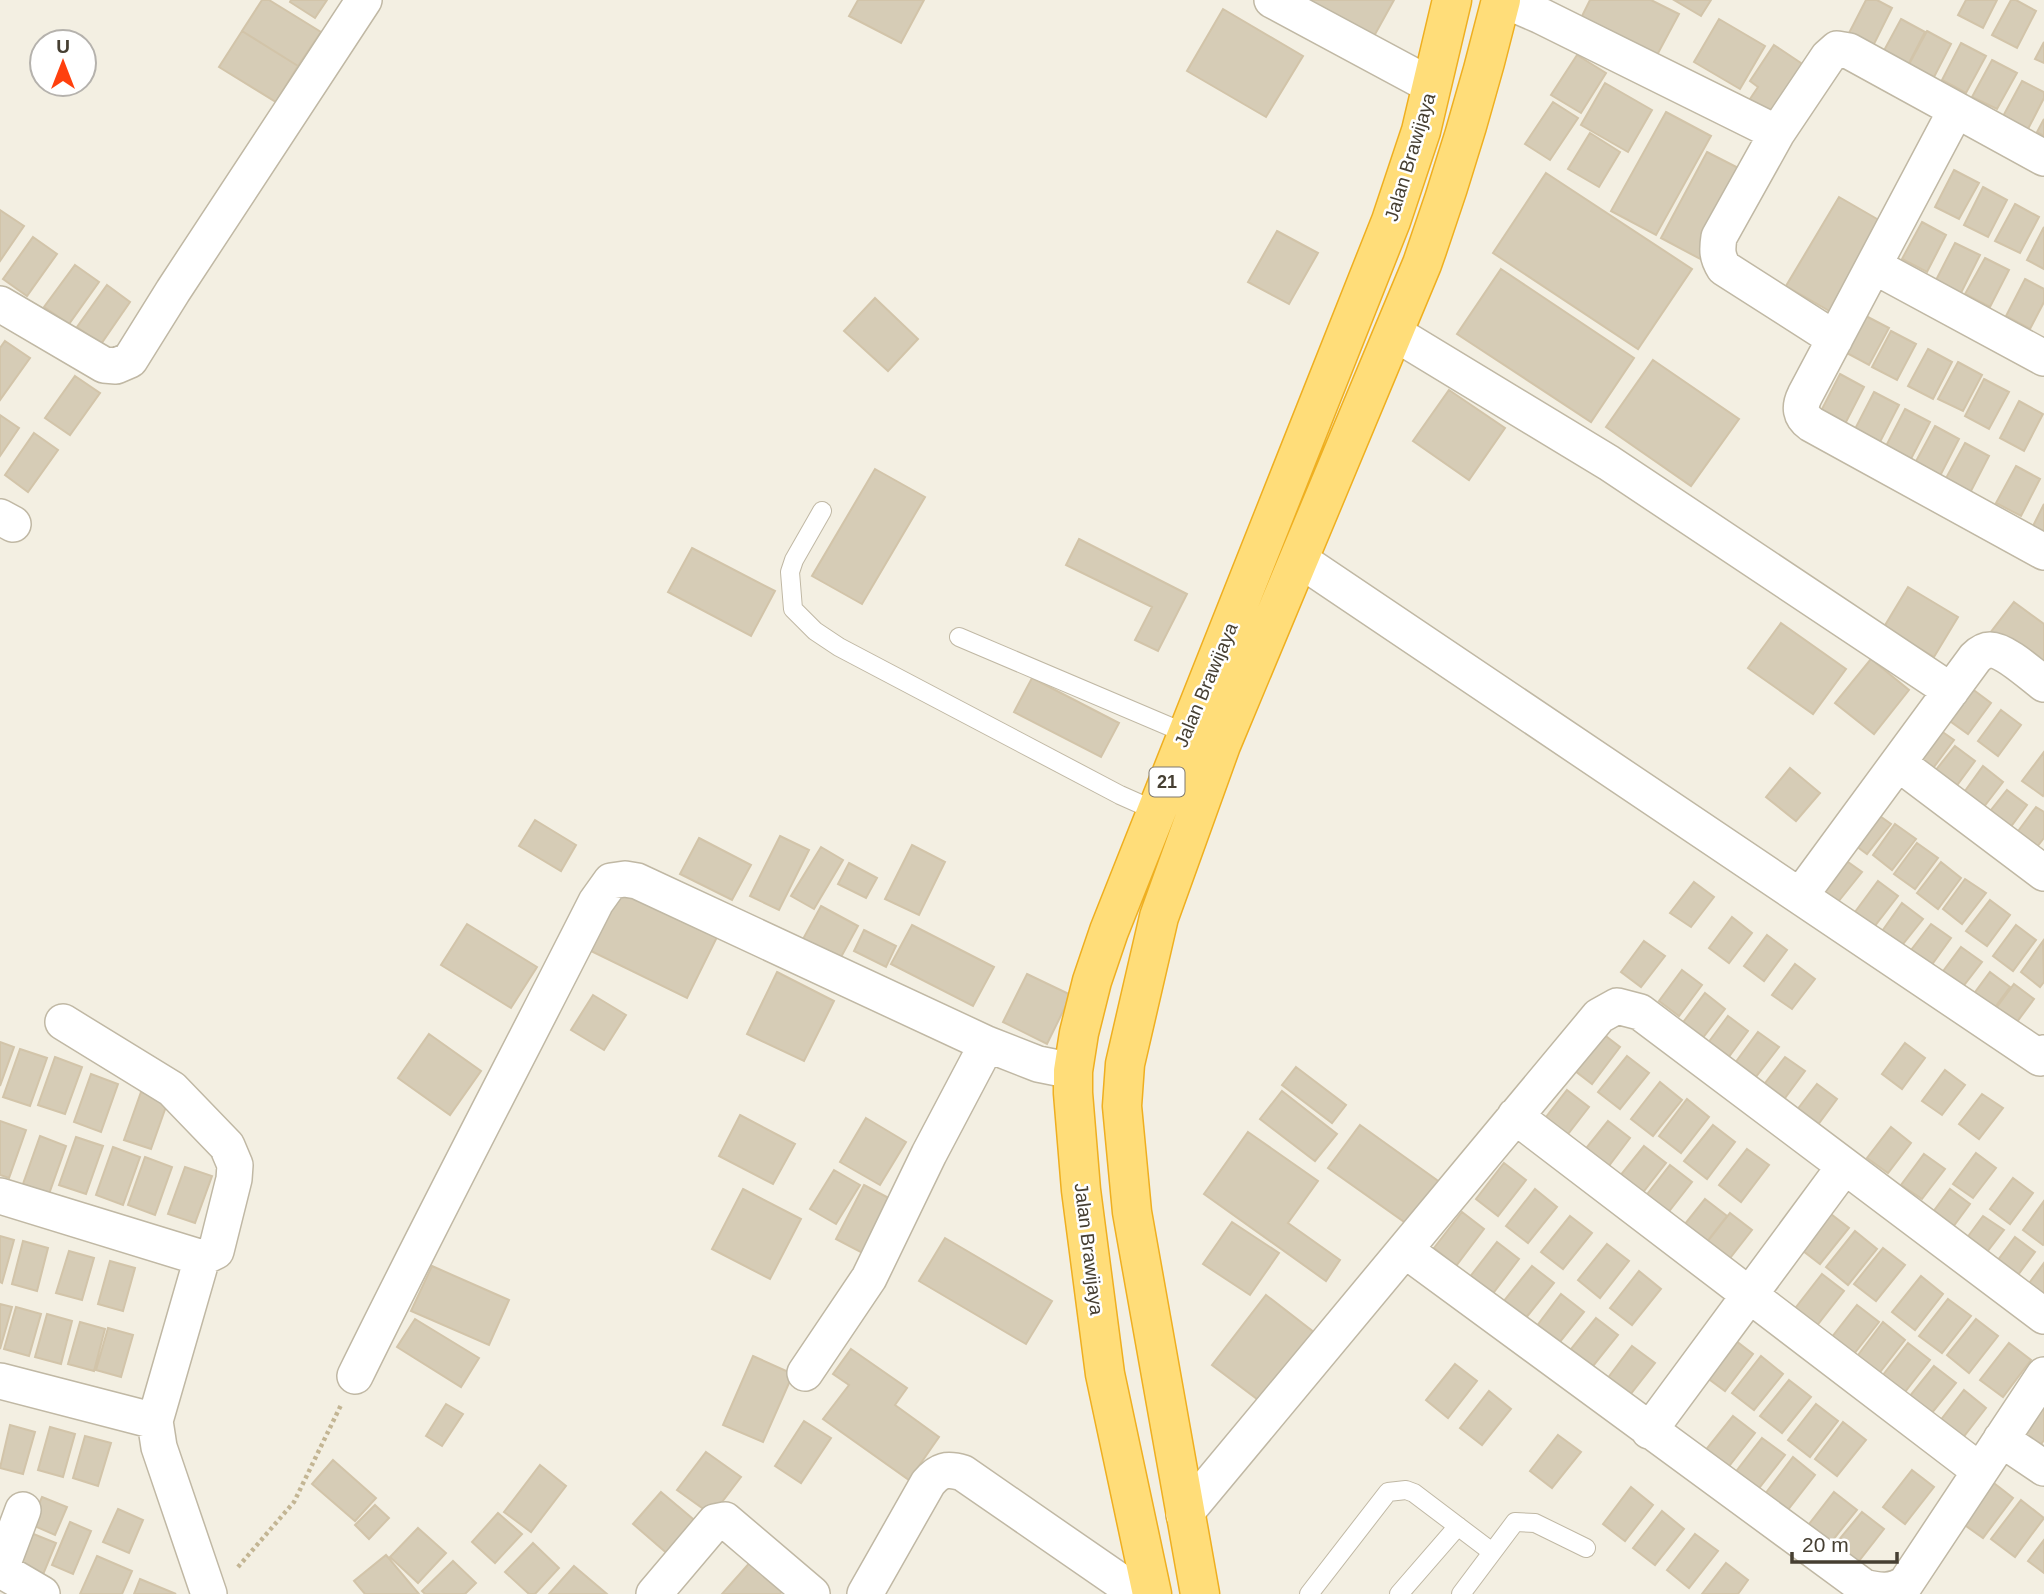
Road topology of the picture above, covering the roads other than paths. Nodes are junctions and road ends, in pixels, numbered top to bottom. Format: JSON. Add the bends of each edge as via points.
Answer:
{"nodes":[{"id":1,"x":364,"y":0,"type":"edge"},
{"id":2,"x":1272,"y":0,"type":"edge"},
{"id":3,"x":1452,"y":0,"type":"edge"},
{"id":4,"x":1503,"y":0,"type":"edge"},
{"id":5,"x":1432,"y":86,"type":"junction"},
{"id":6,"x":1956,"y":110,"type":"junction"},
{"id":7,"x":1777,"y":134,"type":"junction"},
{"id":8,"x":2044,"y":158,"type":"edge"},
{"id":9,"x":1874,"y":266,"type":"junction"},
{"id":10,"x":0,"y":304,"type":"edge"},
{"id":11,"x":1393,"y":332,"type":"junction"},
{"id":12,"x":1835,"y":339,"type":"junction"},
{"id":13,"x":2044,"y":358,"type":"edge"},
{"id":14,"x":822,"y":511,"type":"dead end"},
{"id":15,"x":2044,"y":552,"type":"edge"},
{"id":16,"x":1298,"y":559,"type":"junction"},
{"id":17,"x":959,"y":637,"type":"dead end"},
{"id":18,"x":2044,"y":684,"type":"edge"},
{"id":19,"x":1951,"y":691,"type":"junction"},
{"id":20,"x":1185,"y":733,"type":"junction"},
{"id":21,"x":1898,"y":763,"type":"junction"},
{"id":22,"x":1156,"y":811,"type":"junction"},
{"id":23,"x":2044,"y":873,"type":"edge"},
{"id":24,"x":1800,"y":896,"type":"junction"},
{"id":25,"x":63,"y":1022,"type":"dead end"},
{"id":26,"x":987,"y":1044,"type":"junction"},
{"id":27,"x":2043,"y":1058,"type":"edge"},
{"id":28,"x":1073,"y":1071,"type":"junction"},
{"id":29,"x":1515,"y":1116,"type":"junction"},
{"id":30,"x":1844,"y":1167,"type":"junction"},
{"id":31,"x":0,"y":1196,"type":"edge"},
{"id":32,"x":1405,"y":1250,"type":"junction"},
{"id":33,"x":202,"y":1258,"type":"junction"},
{"id":34,"x":1748,"y":1294,"type":"junction"},
{"id":35,"x":2044,"y":1316,"type":"edge"},
{"id":36,"x":805,"y":1373,"type":"dead end"},
{"id":37,"x":2044,"y":1375,"type":"edge"},
{"id":38,"x":355,"y":1376,"type":"road end"},
{"id":39,"x":0,"y":1381,"type":"edge"},
{"id":40,"x":155,"y":1421,"type":"junction"},
{"id":41,"x":1649,"y":1431,"type":"junction"},
{"id":42,"x":2001,"y":1439,"type":"junction"},
{"id":43,"x":2044,"y":1468,"type":"edge"},
{"id":44,"x":1980,"y":1471,"type":"junction"},
{"id":45,"x":23,"y":1510,"type":"dead end"},
{"id":46,"x":1184,"y":1515,"type":"junction"},
{"id":47,"x":1458,"y":1526,"type":"junction"},
{"id":48,"x":1586,"y":1548,"type":"dead end"},
{"id":49,"x":1492,"y":1552,"type":"junction"},
{"id":50,"x":0,"y":1570,"type":"edge"},
{"id":51,"x":221,"y":1584,"type":"edge"},
{"id":52,"x":42,"y":1594,"type":"edge"},
{"id":53,"x":654,"y":1594,"type":"edge"},
{"id":54,"x":812,"y":1594,"type":"edge"},
{"id":55,"x":865,"y":1594,"type":"edge"},
{"id":56,"x":1138,"y":1594,"type":"edge"},
{"id":57,"x":1152,"y":1594,"type":"edge"},
{"id":58,"x":1200,"y":1594,"type":"edge"},
{"id":59,"x":1309,"y":1594,"type":"edge"},
{"id":60,"x":1399,"y":1594,"type":"edge"},
{"id":61,"x":1461,"y":1594,"type":"edge"}],
"edges":[{"from":1,"to":10,"type":"street","via":[[131,360],[104,365]]},
{"from":2,"to":5,"type":"street"},
{"from":3,"to":5,"type":"highway","name":"Jalan Brawijaya","number":"21"},
{"from":4,"to":7,"type":"street"},
{"from":4,"to":11,"type":"highway","name":"Jalan Brawijaya","number":"21","via":[[1449,190]]},
{"from":5,"to":20,"type":"highway","name":"Jalan Brawijaya","number":"21","via":[[1422,131],[1391,221]]},
{"from":6,"to":7,"type":"street","via":[[1849,51],[1837,49]]},
{"from":6,"to":8,"type":"street"},
{"from":6,"to":9,"type":"street"},
{"from":7,"to":12,"type":"street","via":[[1719,237],[1718,259],[1724,268]]},
{"from":9,"to":12,"type":"street"},
{"from":9,"to":13,"type":"street"},
{"from":11,"to":16,"type":"highway","name":"Jalan Brawijaya","number":"21"},
{"from":11,"to":19,"type":"street","via":[[1609,463]]},
{"from":12,"to":15,"type":"street","via":[[1801,403],[1803,418]]},
{"from":14,"to":22,"type":"lane","via":[[790,572],[793,609],[815,631],[851,654]]},
{"from":16,"to":24,"type":"street"},
{"from":16,"to":46,"type":"highway","name":"Jalan Brawijaya","number":"21","via":[[1221,746],[1159,917],[1125,1064],[1122,1106],[1132,1212]]},
{"from":17,"to":20,"type":"lane"},
{"from":18,"to":19,"type":"street","via":[[2006,656],[1988,650],[1975,658]]},
{"from":19,"to":21,"type":"street"},
{"from":20,"to":22,"type":"highway","name":"Jalan Brawijaya","number":"21"},
{"from":21,"to":23,"type":"street"},
{"from":21,"to":24,"type":"street"},
{"from":22,"to":28,"type":"highway","name":"Jalan Brawijaya","number":"21","via":[[1092,981]]},
{"from":24,"to":27,"type":"street"},
{"from":25,"to":33,"type":"street","via":[[172,1089],[232,1154],[234,1179],[216,1251]]},
{"from":26,"to":28,"type":"street","via":[[1038,1064]]},
{"from":26,"to":36,"type":"street","via":[[869,1278]]},
{"from":26,"to":38,"type":"street","via":[[637,881],[611,881],[596,902]]},
{"from":28,"to":57,"type":"highway","name":"Jalan Brawijaya","number":"21","via":[[1080,1190],[1105,1374]]},
{"from":29,"to":30,"type":"street","via":[[1599,1016],[1617,1006],[1640,1012]]},
{"from":29,"to":32,"type":"street"},
{"from":29,"to":34,"type":"street"},
{"from":30,"to":34,"type":"street"},
{"from":30,"to":35,"type":"street"},
{"from":31,"to":33,"type":"street"},
{"from":32,"to":41,"type":"street"},
{"from":32,"to":46,"type":"street"},
{"from":33,"to":40,"type":"street"},
{"from":34,"to":41,"type":"street"},
{"from":34,"to":44,"type":"street"},
{"from":37,"to":42,"type":"street"},
{"from":39,"to":40,"type":"street"},
{"from":40,"to":51,"type":"street","via":[[159,1447]]},
{"from":41,"to":44,"type":"street","via":[[1864,1587],[1878,1591],[1906,1583]]},
{"from":42,"to":43,"type":"street"},
{"from":42,"to":44,"type":"street"},
{"from":45,"to":50,"type":"street"},
{"from":46,"to":58,"type":"highway","name":"Jalan Brawijaya","number":"21"},
{"from":47,"to":49,"type":"lane"},
{"from":47,"to":59,"type":"lane","via":[[1414,1493],[1388,1492]]},
{"from":47,"to":60,"type":"lane"},
{"from":48,"to":49,"type":"lane","via":[[1522,1521],[1515,1522]]},
{"from":49,"to":61,"type":"lane"},
{"from":50,"to":52,"type":"street"},
{"from":53,"to":54,"type":"street","via":[[720,1520]]},
{"from":55,"to":56,"type":"street","via":[[928,1483],[943,1470],[963,1473]]}]}
